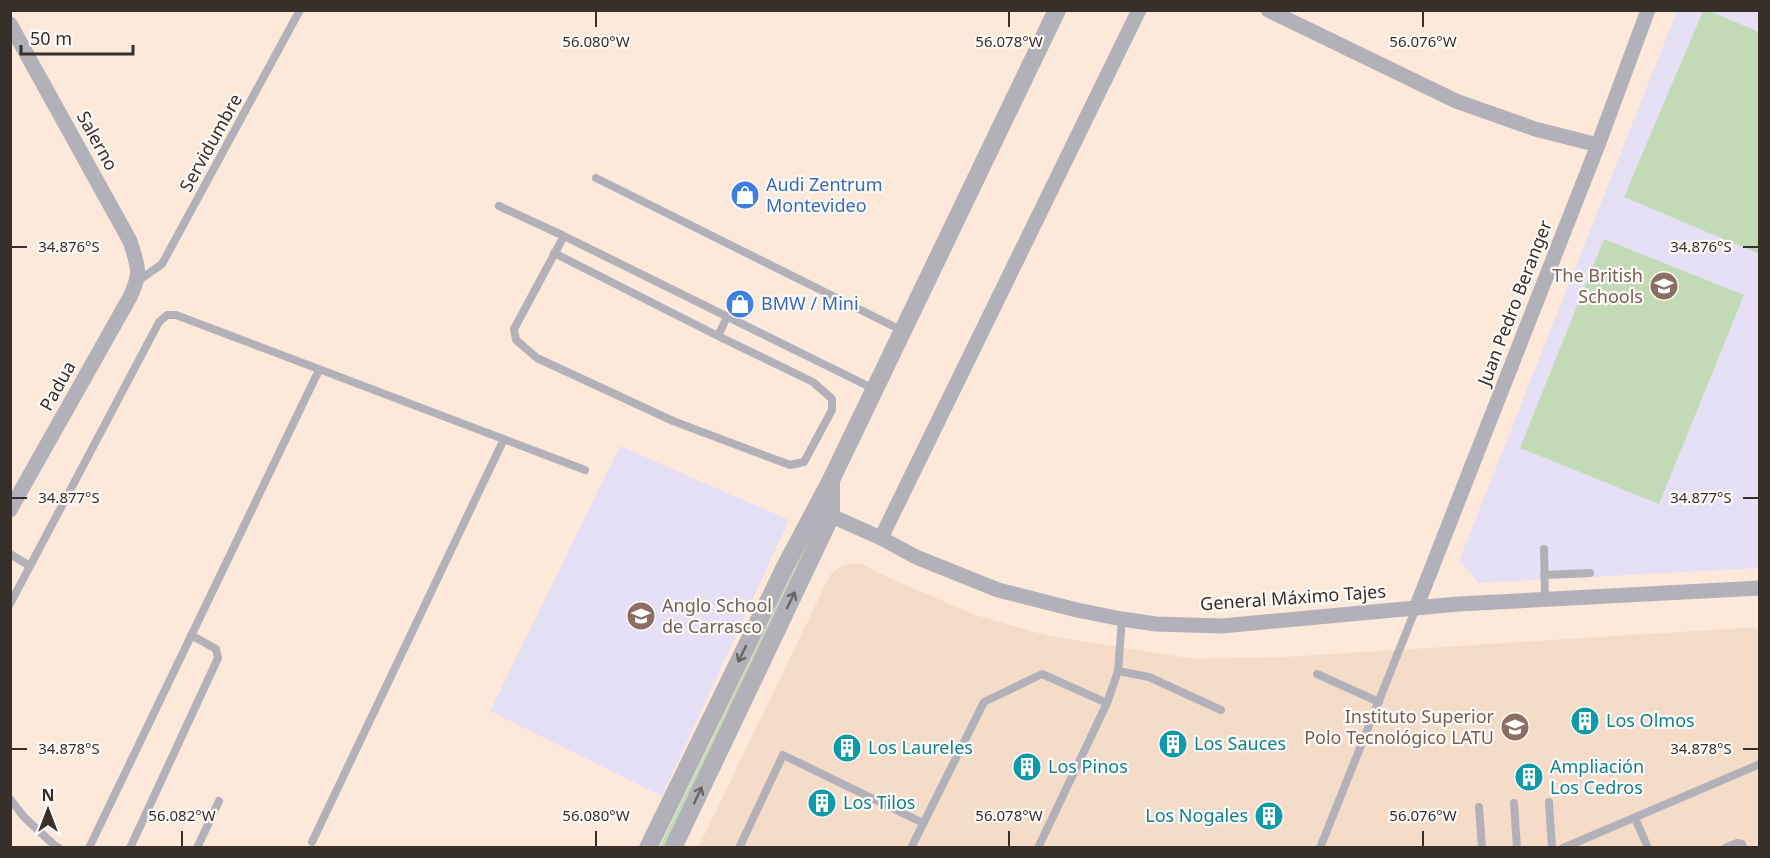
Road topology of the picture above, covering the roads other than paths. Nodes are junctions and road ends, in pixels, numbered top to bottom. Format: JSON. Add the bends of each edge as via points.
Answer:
{"nodes":[{"id":1,"x":300,"y":10,"type":"edge"},
{"id":2,"x":1058,"y":10,"type":"edge"},
{"id":3,"x":1139,"y":10,"type":"edge"},
{"id":4,"x":1268,"y":10,"type":"edge"},
{"id":5,"x":1648,"y":10,"type":"edge"},
{"id":6,"x":10,"y":24,"type":"edge"},
{"id":7,"x":1598,"y":145,"type":"junction"},
{"id":8,"x":596,"y":178,"type":"dead end"},
{"id":9,"x":499,"y":206,"type":"dead end"},
{"id":10,"x":564,"y":236,"type":"junction"},
{"id":11,"x":554,"y":253,"type":"junction"},
{"id":12,"x":138,"y":280,"type":"junction"},
{"id":13,"x":727,"y":317,"type":"junction"},
{"id":14,"x":903,"y":331,"type":"junction"},
{"id":15,"x":718,"y":336,"type":"junction"},
{"id":16,"x":320,"y":370,"type":"junction"},
{"id":17,"x":874,"y":389,"type":"junction"},
{"id":18,"x":504,"y":439,"type":"junction"},
{"id":19,"x":585,"y":470,"type":"dead end"},
{"id":20,"x":10,"y":510,"type":"edge"},
{"id":21,"x":823,"y":512,"type":"junction"},
{"id":22,"x":881,"y":538,"type":"junction"},
{"id":23,"x":1544,"y":549,"type":"dead end"},
{"id":24,"x":10,"y":554,"type":"edge"},
{"id":25,"x":30,"y":566,"type":"junction"},
{"id":26,"x":1590,"y":573,"type":"dead end"},
{"id":27,"x":1544,"y":575,"type":"junction"},
{"id":28,"x":1760,"y":588,"type":"edge"},
{"id":29,"x":1545,"y":599,"type":"junction"},
{"id":30,"x":10,"y":604,"type":"edge"},
{"id":31,"x":1416,"y":608,"type":"junction"},
{"id":32,"x":1122,"y":620,"type":"junction"},
{"id":33,"x":191,"y":635,"type":"junction"},
{"id":34,"x":1118,"y":671,"type":"junction"},
{"id":35,"x":1317,"y":674,"type":"dead end"},
{"id":36,"x":1379,"y":702,"type":"junction"},
{"id":37,"x":1107,"y":703,"type":"junction"},
{"id":38,"x":1221,"y":710,"type":"dead end"},
{"id":39,"x":1760,"y":764,"type":"edge"},
{"id":40,"x":10,"y":799,"type":"edge"},
{"id":41,"x":219,"y":801,"type":"dead end"},
{"id":42,"x":1549,"y":802,"type":"dead end"},
{"id":43,"x":1515,"y":803,"type":"dead end"},
{"id":44,"x":1479,"y":807,"type":"dead end"},
{"id":45,"x":1635,"y":818,"type":"junction"},
{"id":46,"x":923,"y":823,"type":"junction"},
{"id":47,"x":312,"y":842,"type":"dead end"},
{"id":48,"x":58,"y":848,"type":"edge"},
{"id":49,"x":89,"y":848,"type":"edge"},
{"id":50,"x":130,"y":848,"type":"edge"},
{"id":51,"x":197,"y":848,"type":"edge"},
{"id":52,"x":648,"y":848,"type":"edge"},
{"id":53,"x":673,"y":848,"type":"edge"},
{"id":54,"x":739,"y":848,"type":"edge"},
{"id":55,"x":911,"y":848,"type":"edge"},
{"id":56,"x":1038,"y":848,"type":"edge"},
{"id":57,"x":1320,"y":848,"type":"edge"},
{"id":58,"x":1482,"y":848,"type":"edge"},
{"id":59,"x":1517,"y":848,"type":"edge"},
{"id":60,"x":1552,"y":848,"type":"edge"},
{"id":61,"x":1563,"y":848,"type":"edge"},
{"id":62,"x":1648,"y":848,"type":"edge"},
{"id":63,"x":1725,"y":848,"type":"edge"},
{"id":64,"x":1743,"y":848,"type":"edge"}],
"edges":[{"from":1,"to":12,"type":"lane","name":"Servidumbre","via":[[162,264]]},
{"from":2,"to":14,"type":"street"},
{"from":3,"to":22,"type":"street"},
{"from":4,"to":7,"type":"street","via":[[1456,101],[1535,129]]},
{"from":5,"to":7,"type":"street","name":"Juan Pedro Beranger"},
{"from":6,"to":12,"type":"street","name":"Salerno","via":[[130,241]]},
{"from":7,"to":31,"type":"street","name":"Juan Pedro Beranger"},
{"from":8,"to":14,"type":"lane"},
{"from":9,"to":10,"type":"lane"},
{"from":10,"to":11,"type":"lane"},
{"from":10,"to":13,"type":"lane"},
{"from":11,"to":15,"type":"lane"},
{"from":11,"to":15,"type":"lane","via":[[514,329],[516,340],[537,358],[673,421],[790,465],[804,462],[832,410],[832,399],[813,382]]},
{"from":12,"to":20,"type":"street","name":"Padua"},
{"from":13,"to":15,"type":"lane"},
{"from":13,"to":17,"type":"lane"},
{"from":14,"to":17,"type":"street"},
{"from":16,"to":18,"type":"lane"},
{"from":16,"to":25,"type":"lane","via":[[176,315],[167,315],[159,322]]},
{"from":16,"to":33,"type":"lane"},
{"from":17,"to":21,"type":"street","via":[[831,480]]},
{"from":18,"to":19,"type":"lane"},
{"from":18,"to":47,"type":"lane"},
{"from":21,"to":22,"type":"street","name":"General Máximo Tajes"},
{"from":21,"to":52,"type":"street","one_way":true},
{"from":53,"to":21,"type":"street","one_way":true},
{"from":22,"to":32,"type":"street","name":"General Máximo Tajes","via":[[916,557],[998,590]]},
{"from":23,"to":27,"type":"lane"},
{"from":24,"to":25,"type":"lane"},
{"from":25,"to":30,"type":"lane"},
{"from":26,"to":27,"type":"lane"},
{"from":27,"to":29,"type":"lane"},
{"from":28,"to":29,"type":"street","name":"General Máximo Tajes"},
{"from":29,"to":31,"type":"street","name":"General Máximo Tajes"},
{"from":31,"to":32,"type":"street","name":"General Máximo Tajes","via":[[1222,626]]},
{"from":31,"to":36,"type":"lane"},
{"from":32,"to":34,"type":"lane"},
{"from":33,"to":49,"type":"lane"},
{"from":33,"to":50,"type":"lane","via":[[216,649],[218,658]]},
{"from":34,"to":37,"type":"lane"},
{"from":34,"to":38,"type":"lane","via":[[1149,677]]},
{"from":35,"to":36,"type":"lane"},
{"from":36,"to":57,"type":"lane"},
{"from":37,"to":46,"type":"lane","via":[[1042,674],[984,702]]},
{"from":37,"to":56,"type":"lane"},
{"from":39,"to":45,"type":"lane"},
{"from":40,"to":48,"type":"lane"},
{"from":41,"to":51,"type":"lane"},
{"from":42,"to":60,"type":"lane"},
{"from":43,"to":59,"type":"lane"},
{"from":44,"to":58,"type":"lane"},
{"from":45,"to":61,"type":"lane"},
{"from":45,"to":62,"type":"lane"},
{"from":46,"to":54,"type":"lane","via":[[783,755]]},
{"from":46,"to":55,"type":"lane"},
{"from":63,"to":64,"type":"lane","via":[[1737,843]]}]}
